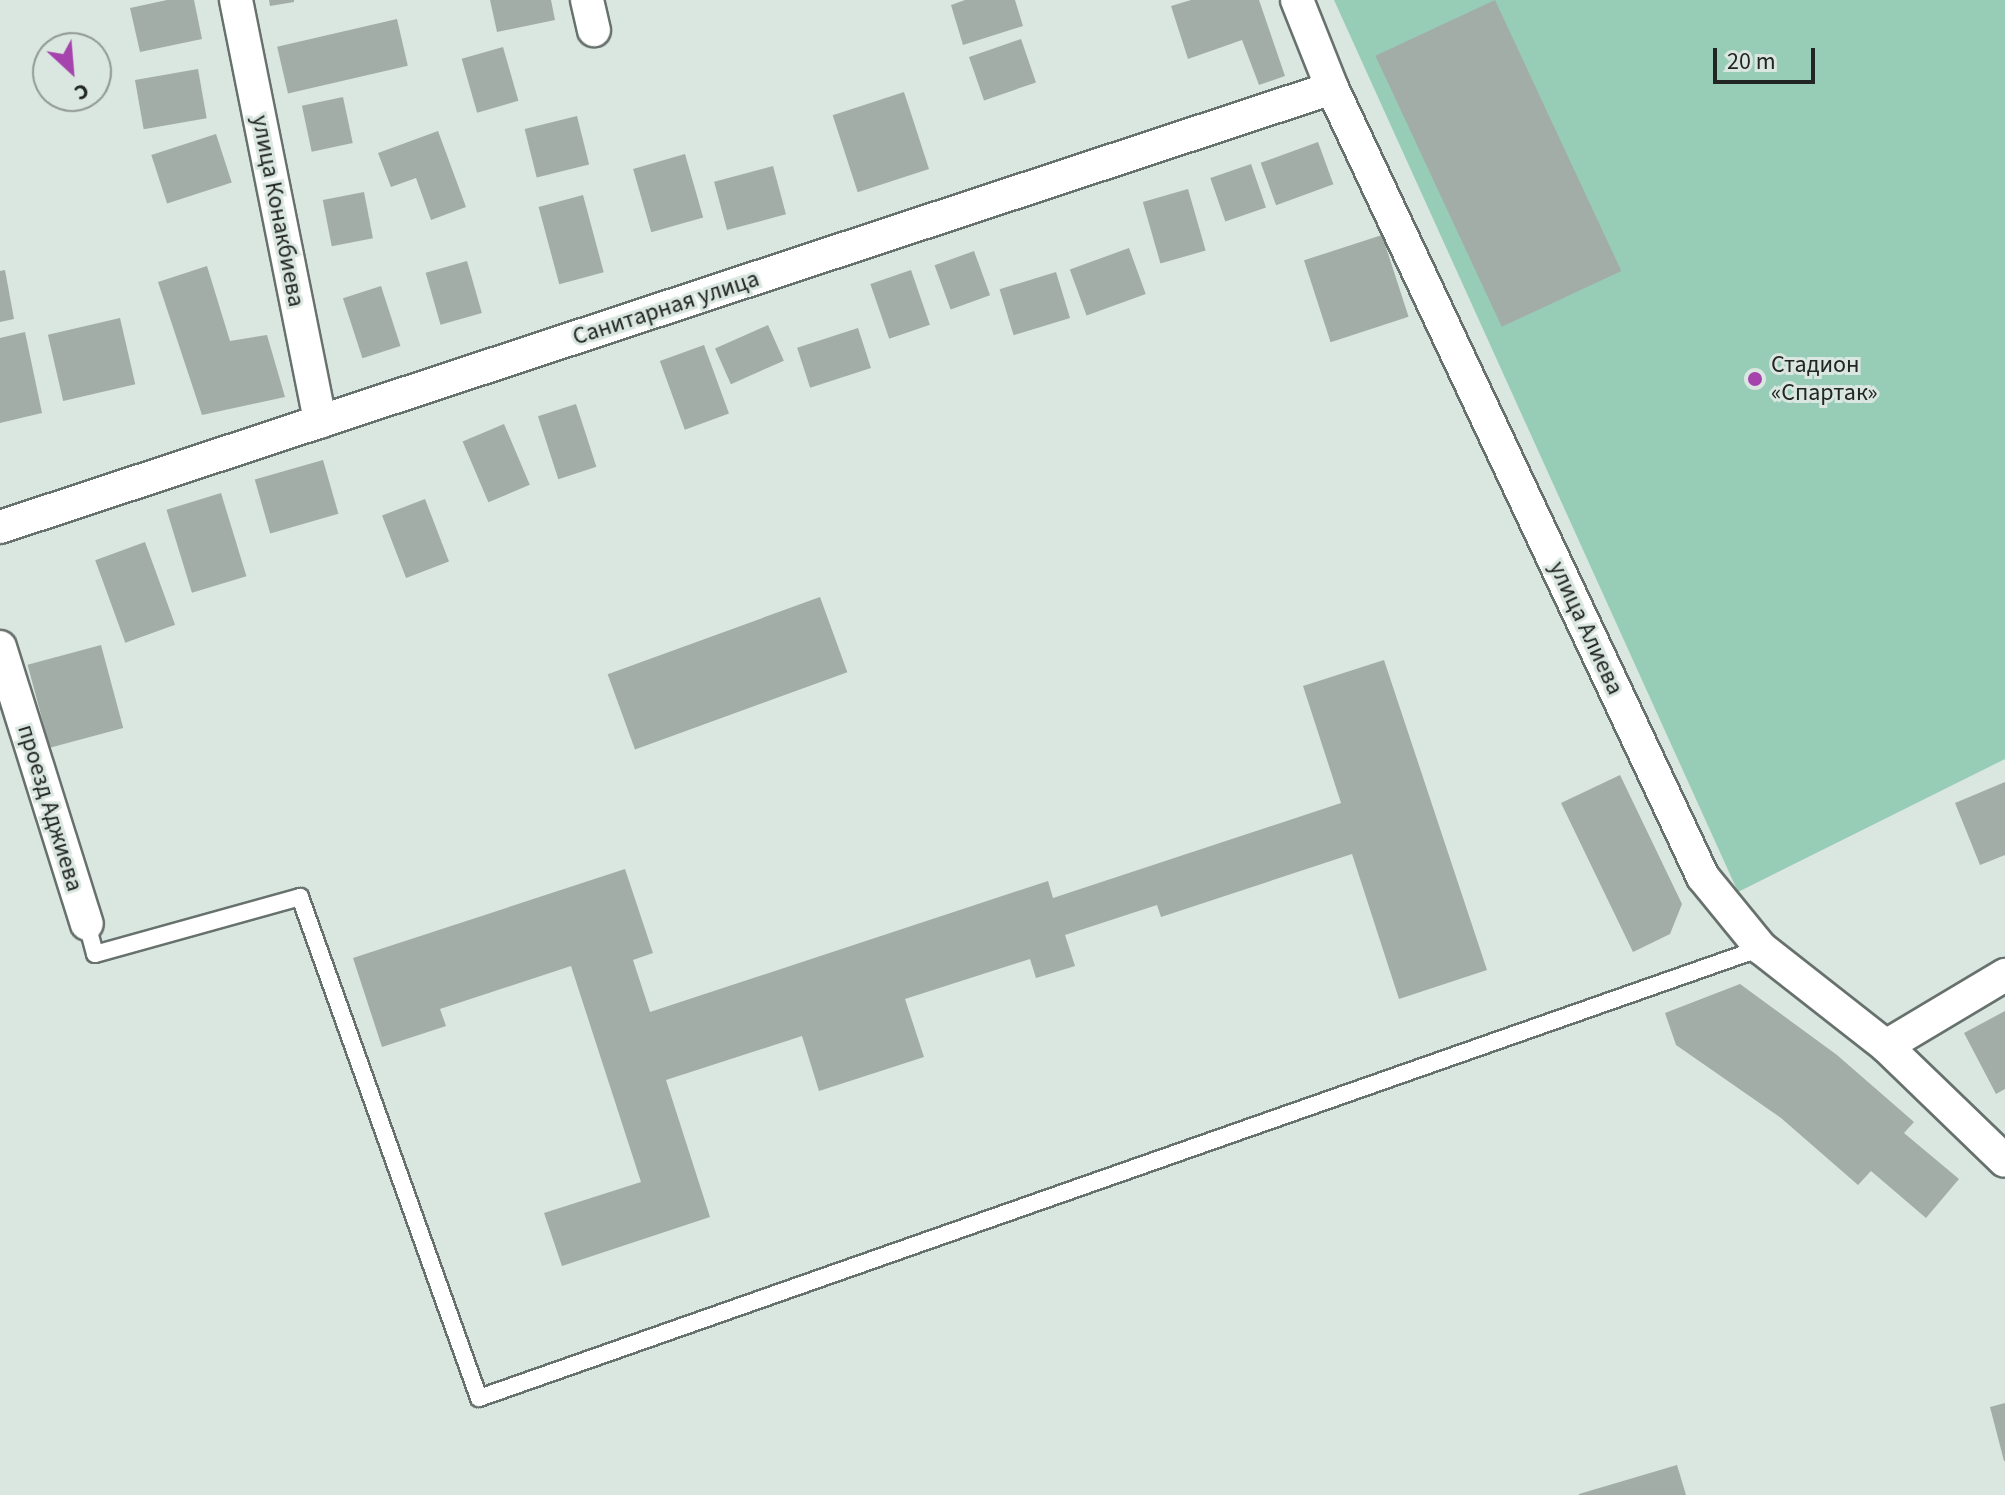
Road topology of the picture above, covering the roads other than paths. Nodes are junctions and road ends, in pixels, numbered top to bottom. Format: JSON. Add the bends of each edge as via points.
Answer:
{"nodes":[{"id":1,"x":236,"y":0,"type":"edge"},
{"id":2,"x":1297,"y":0,"type":"edge"},
{"id":3,"x":1332,"y":88,"type":"junction"},
{"id":4,"x":320,"y":422,"type":"junction"},
{"id":5,"x":0,"y":527,"type":"edge"},
{"id":6,"x":0,"y":647,"type":"edge"},
{"id":7,"x":87,"y":924,"type":"joint"},
{"id":8,"x":1761,"y":948,"type":"junction"},
{"id":9,"x":2005,"y":975,"type":"edge"},
{"id":10,"x":1886,"y":1046,"type":"junction"},
{"id":11,"x":2005,"y":1161,"type":"edge"}],
"edges":[{"from":1,"to":4,"type":"street","name":"улица Конакбиева"},
{"from":2,"to":3,"type":"street","name":"улица Алиева"},
{"from":3,"to":4,"type":"street","name":"Санитарная улица"},
{"from":3,"to":8,"type":"street","name":"улица Алиева","via":[[1703,877]]},
{"from":4,"to":5,"type":"street","name":"Санитарная улица"},
{"from":6,"to":7,"type":"street","name":"проезд Аджиева"},
{"from":7,"to":8,"type":"lane","via":[[95,954],[300,897],[479,1398]]},
{"from":8,"to":10,"type":"street","name":"улица Алиева"},
{"from":9,"to":10,"type":"street"},
{"from":10,"to":11,"type":"street","name":"улица Алиева"}]}
